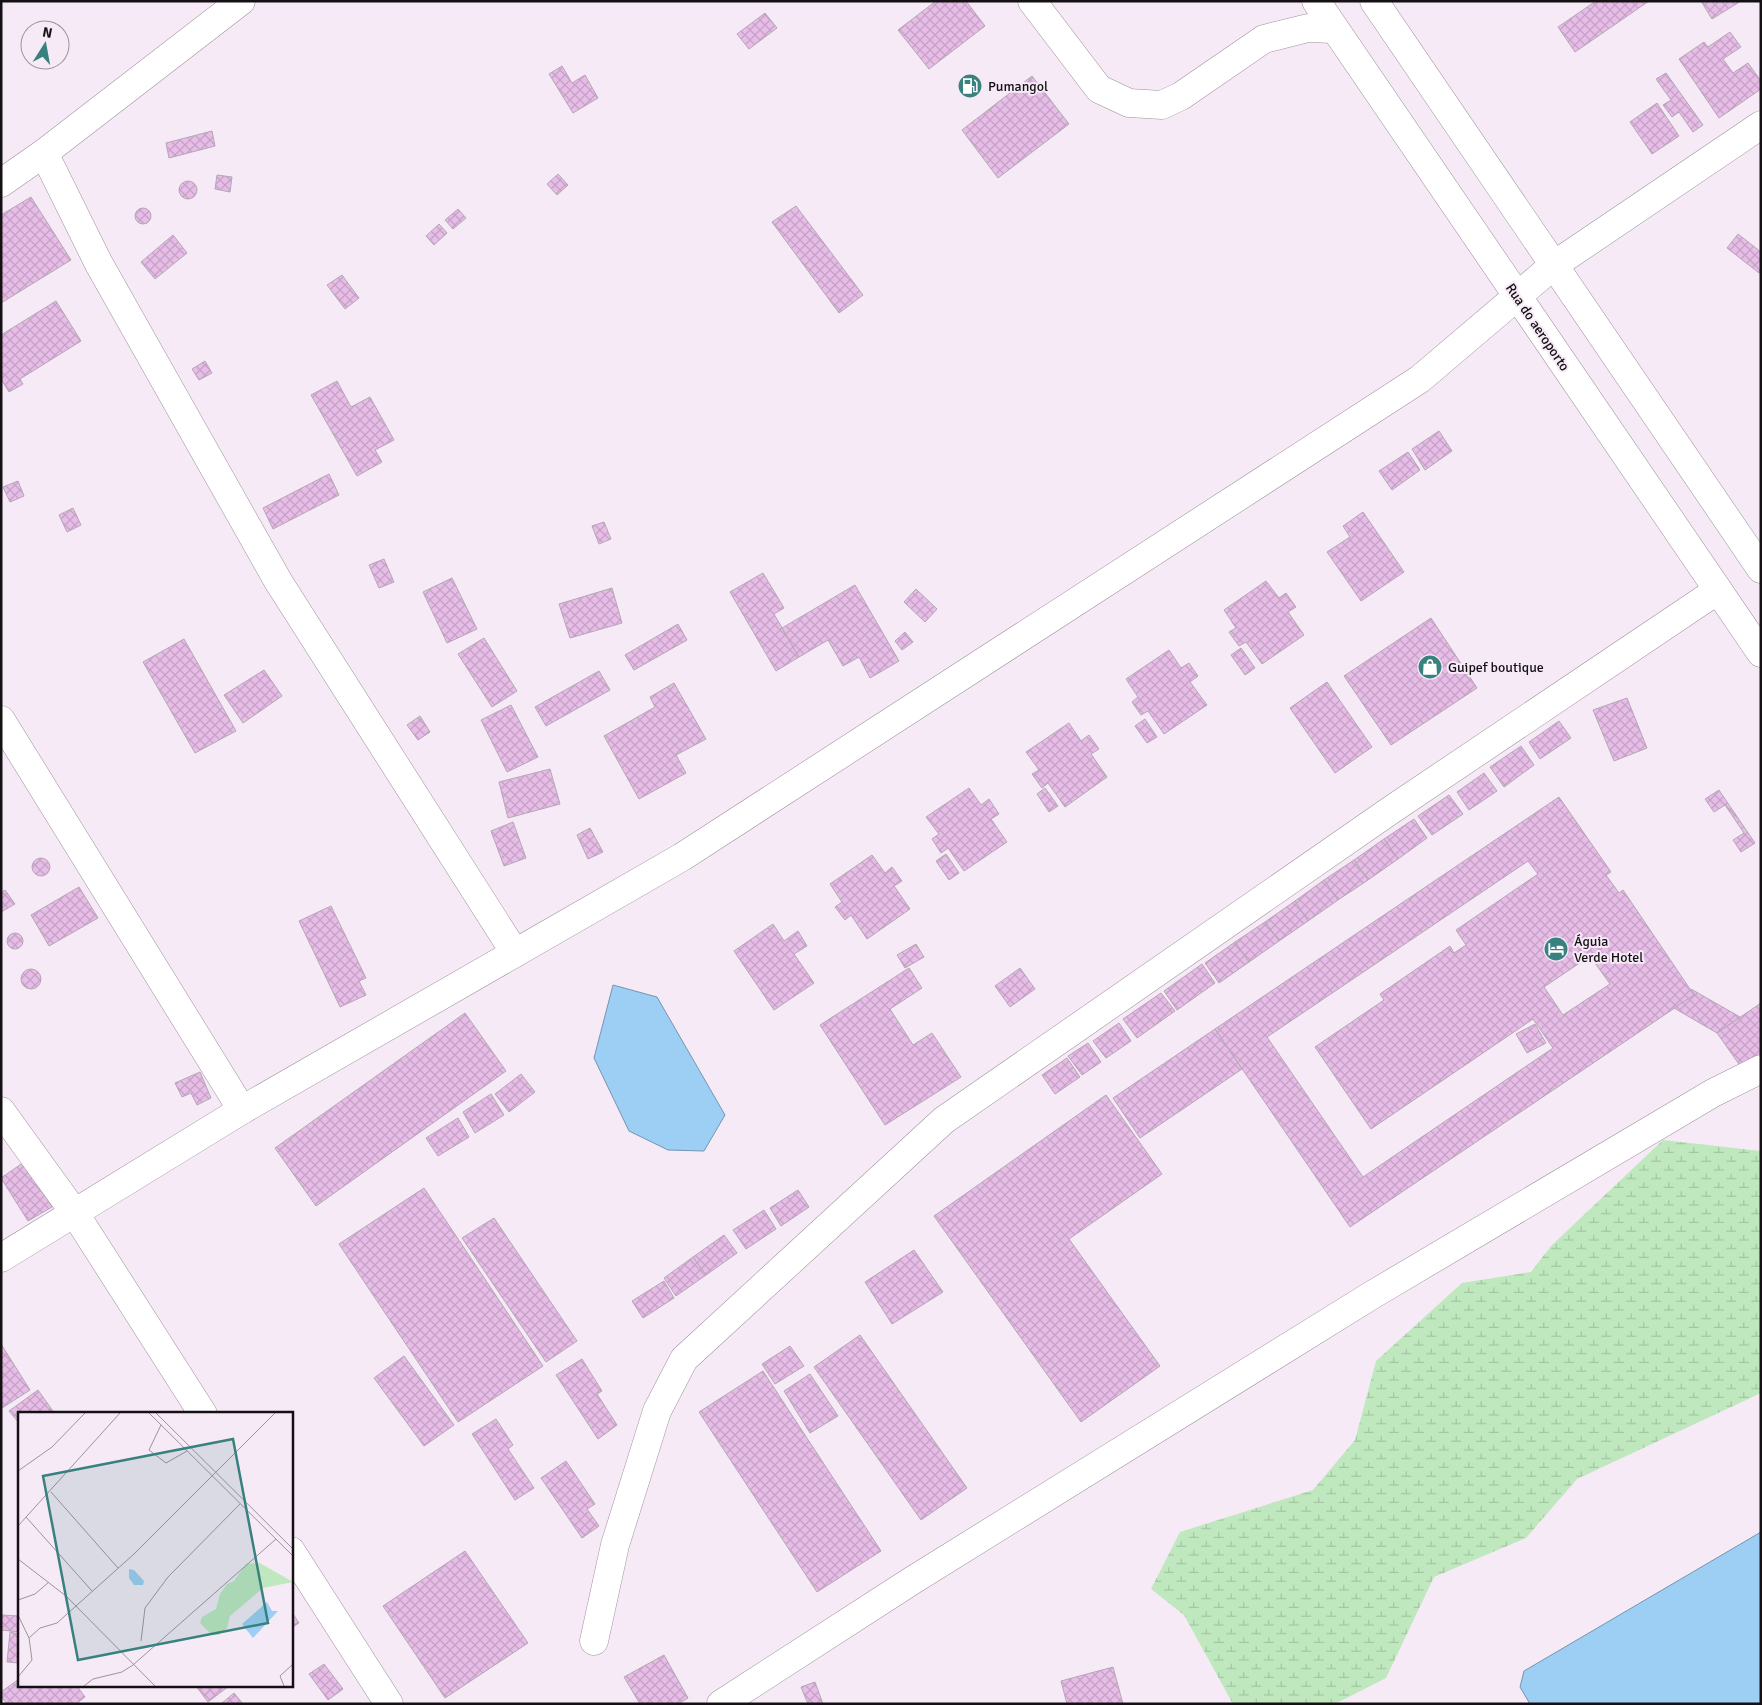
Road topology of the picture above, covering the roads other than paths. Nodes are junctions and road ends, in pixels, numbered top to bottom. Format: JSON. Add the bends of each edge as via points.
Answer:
{"nodes":[{"id":1,"x":241,"y":1,"type":"edge"},
{"id":2,"x":1032,"y":1,"type":"edge"},
{"id":3,"x":1316,"y":1,"type":"edge"},
{"id":4,"x":1374,"y":1,"type":"edge"},
{"id":5,"x":1334,"y":29,"type":"junction"},
{"id":6,"x":1761,"y":125,"type":"edge"},
{"id":7,"x":44,"y":152,"type":"junction"},
{"id":8,"x":1,"y":183,"type":"edge"},
{"id":9,"x":1554,"y":265,"type":"junction"},
{"id":10,"x":1518,"y":297,"type":"junction"},
{"id":11,"x":1761,"y":569,"type":"edge"},
{"id":12,"x":1718,"y":590,"type":"junction"},
{"id":13,"x":1761,"y":653,"type":"edge"},
{"id":14,"x":1,"y":720,"type":"edge"},
{"id":15,"x":515,"y":953,"type":"junction"},
{"id":16,"x":1761,"y":1069,"type":"edge"},
{"id":17,"x":242,"y":1110,"type":"junction"},
{"id":18,"x":1,"y":1111,"type":"edge"},
{"id":19,"x":74,"y":1212,"type":"junction"},
{"id":20,"x":1,"y":1258,"type":"edge"},
{"id":21,"x":202,"y":1412,"type":"edge"},
{"id":22,"x":292,"y":1553,"type":"edge"},
{"id":23,"x":594,"y":1641,"type":"dead end"},
{"id":24,"x":390,"y":1704,"type":"edge"},
{"id":25,"x":722,"y":1704,"type":"edge"}],
"edges":[{"from":1,"to":7,"type":"street"},
{"from":2,"to":5,"type":"street","via":[[1099,89],[1129,103],[1162,105],[1181,96],[1264,39],[1308,28]]},
{"from":3,"to":5,"type":"street","name":"Rua do aeroporto"},
{"from":4,"to":9,"type":"street"},
{"from":5,"to":10,"type":"street","name":"Rua do aeroporto"},
{"from":6,"to":9,"type":"street"},
{"from":7,"to":8,"type":"street"},
{"from":7,"to":15,"type":"street","via":[[99,264],[278,581]]},
{"from":9,"to":10,"type":"street"},
{"from":9,"to":11,"type":"street"},
{"from":10,"to":12,"type":"street","name":"Rua do aeroporto"},
{"from":10,"to":15,"type":"street","via":[[1420,379],[682,857]]},
{"from":12,"to":13,"type":"street","name":"Rua do aeroporto"},
{"from":12,"to":23,"type":"street","via":[[1390,810],[944,1120],[684,1359],[657,1411],[616,1545]]},
{"from":14,"to":17,"type":"street"},
{"from":15,"to":17,"type":"street"},
{"from":16,"to":25,"type":"street","via":[[1713,1093],[1372,1295],[913,1580]]},
{"from":17,"to":19,"type":"street"},
{"from":18,"to":19,"type":"street"},
{"from":19,"to":20,"type":"street"},
{"from":19,"to":21,"type":"street"},
{"from":22,"to":24,"type":"street"}]}
